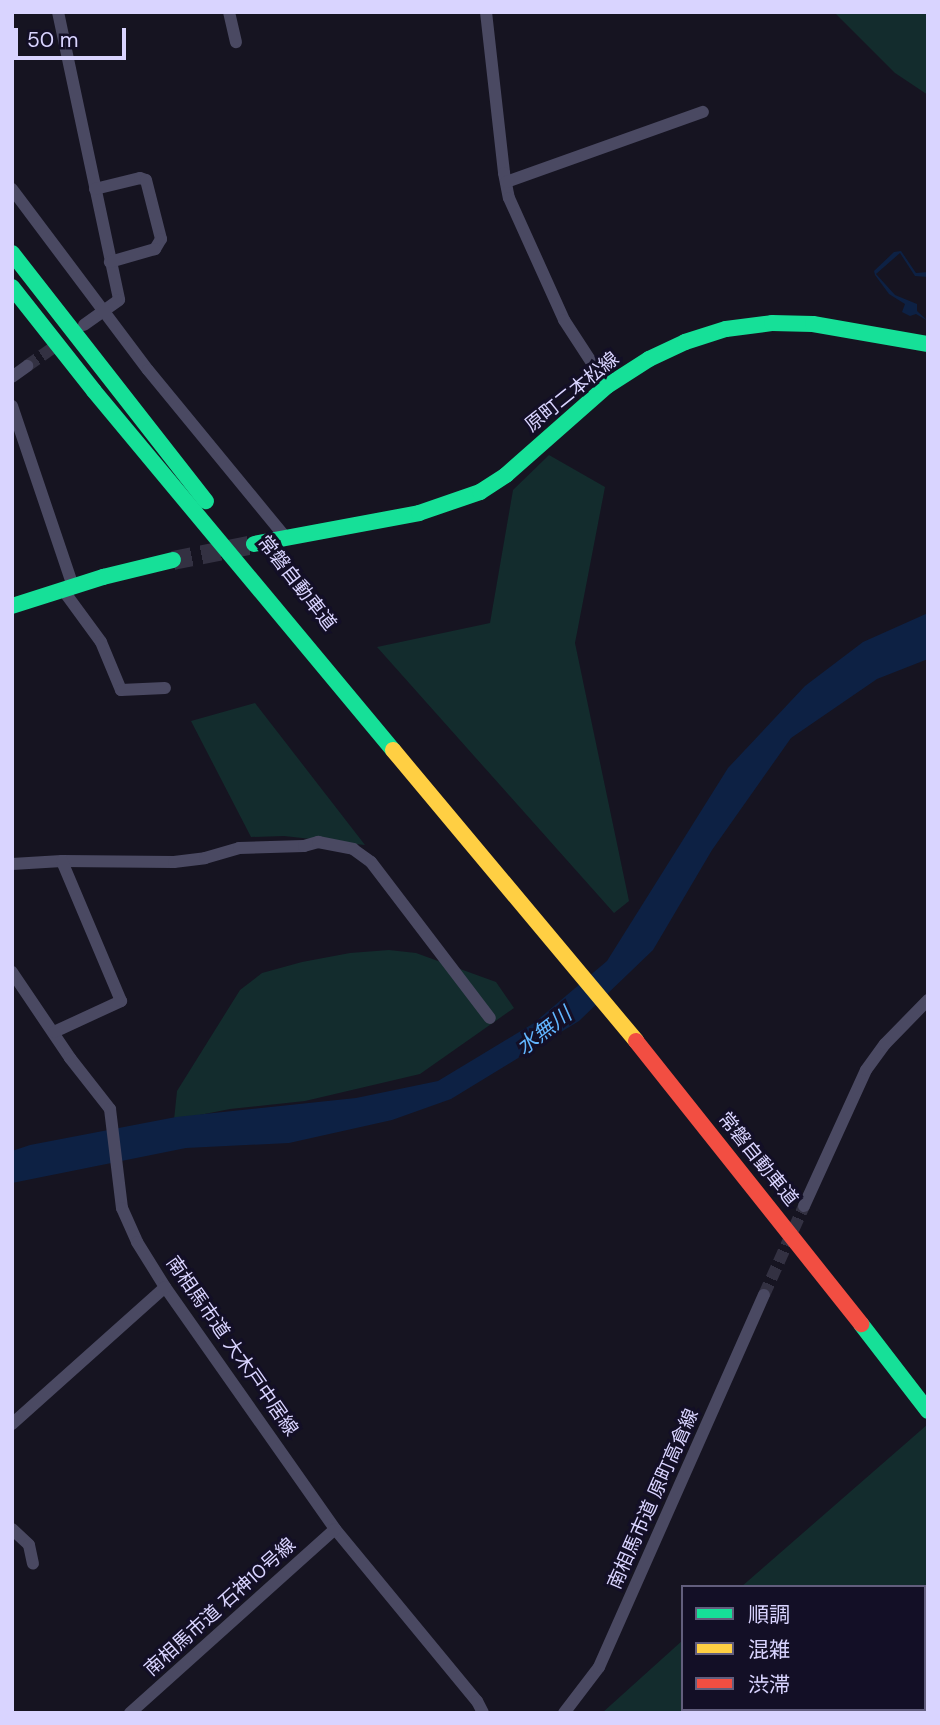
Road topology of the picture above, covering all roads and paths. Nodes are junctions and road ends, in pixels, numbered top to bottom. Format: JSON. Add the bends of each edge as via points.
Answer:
{"nodes":[{"id":1,"x":58,"y":12,"type":"edge"},
{"id":2,"x":229,"y":12,"type":"edge"},
{"id":3,"x":486,"y":12,"type":"edge"},
{"id":4,"x":236,"y":41,"type":"dead end"},
{"id":5,"x":703,"y":112,"type":"dead end"},
{"id":6,"x":506,"y":182,"type":"junction"},
{"id":7,"x":12,"y":189,"type":"edge"},
{"id":8,"x":95,"y":189,"type":"junction"},
{"id":9,"x":12,"y":253,"type":"edge"},
{"id":10,"x":110,"y":262,"type":"junction"},
{"id":11,"x":12,"y":287,"type":"edge"},
{"id":12,"x":104,"y":311,"type":"junction"},
{"id":13,"x":84,"y":325,"type":"dead end"},
{"id":14,"x":928,"y":344,"type":"edge"},
{"id":15,"x":27,"y":366,"type":"tunnel mouth"},
{"id":16,"x":12,"y":377,"type":"edge"},
{"id":17,"x":607,"y":386,"type":"junction"},
{"id":18,"x":12,"y":407,"type":"edge"},
{"id":19,"x":286,"y":538,"type":"junction"},
{"id":20,"x":254,"y":544,"type":"tunnel mouth"},
{"id":21,"x":173,"y":560,"type":"tunnel mouth"},
{"id":22,"x":68,"y":588,"type":"junction"},
{"id":23,"x":12,"y":606,"type":"edge"},
{"id":24,"x":165,"y":688,"type":"dead end"},
{"id":25,"x":62,"y":860,"type":"junction"},
{"id":26,"x":12,"y":864,"type":"edge"},
{"id":27,"x":551,"y":937,"type":"junction"},
{"id":28,"x":12,"y":972,"type":"edge"},
{"id":29,"x":928,"y":1000,"type":"edge"},
{"id":30,"x":490,"y":1018,"type":"dead end"},
{"id":31,"x":54,"y":1032,"type":"junction"},
{"id":32,"x":804,"y":1206,"type":"tunnel mouth"},
{"id":33,"x":165,"y":1287,"type":"junction"},
{"id":34,"x":764,"y":1295,"type":"tunnel mouth"},
{"id":35,"x":928,"y":1410,"type":"edge"},
{"id":36,"x":12,"y":1424,"type":"edge"},
{"id":37,"x":12,"y":1529,"type":"edge"},
{"id":38,"x":335,"y":1529,"type":"junction"},
{"id":39,"x":33,"y":1564,"type":"dead end"},
{"id":40,"x":130,"y":1713,"type":"edge"},
{"id":41,"x":483,"y":1713,"type":"edge"},
{"id":42,"x":564,"y":1713,"type":"edge"}],
"edges":[{"from":1,"to":8,"type":"street"},
{"from":2,"to":4,"type":"street"},
{"from":3,"to":6,"type":"street"},
{"from":5,"to":6,"type":"street"},
{"from":6,"to":17,"type":"street","via":[[564,320]]},
{"from":7,"to":12,"type":"street"},
{"from":8,"to":10,"type":"street"},
{"from":8,"to":10,"type":"street","via":[[146,180],[162,239],[155,249]]},
{"from":9,"to":27,"type":"main road","name":"常磐自動車道"},
{"from":10,"to":12,"type":"street","via":[[118,300]]},
{"from":11,"to":27,"type":"main road","name":"常磐自動車道"},
{"from":12,"to":13,"type":"street"},
{"from":12,"to":19,"type":"street"},
{"from":14,"to":17,"type":"main road","name":"原町二本松線","via":[[813,324],[726,329],[649,359]]},
{"from":15,"to":16,"type":"street"},
{"from":17,"to":19,"type":"main road","name":"原町二本松線","via":[[506,475],[480,492],[419,513]]},
{"from":18,"to":22,"type":"street"},
{"from":19,"to":20,"type":"main road","name":"原町二本松線"},
{"from":21,"to":22,"type":"main road"},
{"from":22,"to":23,"type":"main road"},
{"from":22,"to":24,"type":"street","via":[[101,642],[121,690]]},
{"from":25,"to":26,"type":"street"},
{"from":25,"to":30,"type":"street","via":[[174,862],[239,848],[318,842],[353,849],[371,862]]},
{"from":25,"to":31,"type":"street","via":[[121,1001]]},
{"from":27,"to":35,"type":"main road","name":"常磐自動車道"},
{"from":28,"to":31,"type":"street","name":"南相馬市道 大木戸中居線"},
{"from":29,"to":32,"type":"street","via":[[866,1070]]},
{"from":31,"to":33,"type":"street","name":"南相馬市道 大木戸中居線","via":[[110,1109],[122,1208]]},
{"from":33,"to":36,"type":"street"},
{"from":33,"to":38,"type":"street","name":"南相馬市道 大木戸中居線"},
{"from":34,"to":42,"type":"street","name":"南相馬市道 原町高倉線","via":[[598,1667]]},
{"from":37,"to":39,"type":"street","via":[[29,1545]]},
{"from":38,"to":40,"type":"street","name":"南相馬市道 石神10号線"},
{"from":38,"to":41,"type":"street","name":"南相馬市道 大木戸中居線"}]}
